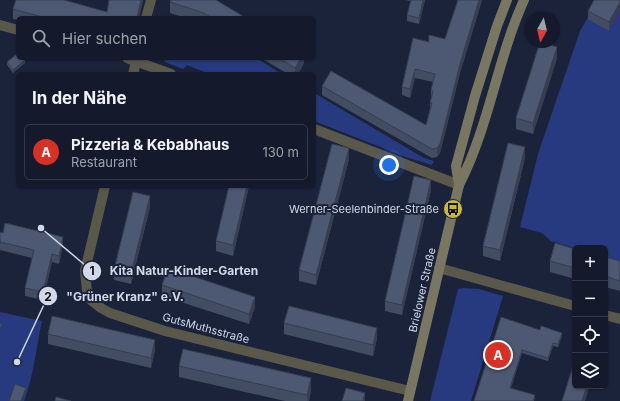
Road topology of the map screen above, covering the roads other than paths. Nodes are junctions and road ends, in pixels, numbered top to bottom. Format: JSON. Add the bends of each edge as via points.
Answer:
{"nodes":[{"id":1,"x":151,"y":0,"type":"edge"},
{"id":2,"x":507,"y":0,"type":"edge"},
{"id":3,"x":524,"y":0,"type":"edge"},
{"id":4,"x":147,"y":16,"type":"edge"},
{"id":5,"x":0,"y":25,"type":"edge"},
{"id":6,"x":16,"y":29,"type":"edge"},
{"id":7,"x":133,"y":60,"type":"edge"},
{"id":8,"x":136,"y":60,"type":"edge"},
{"id":9,"x":133,"y":72,"type":"edge"},
{"id":10,"x":166,"y":72,"type":"edge"},
{"id":11,"x":316,"y":130,"type":"edge"},
{"id":12,"x":459,"y":185,"type":"junction"},
{"id":13,"x":105,"y":188,"type":"edge"},
{"id":14,"x":439,"y":268,"type":"junction"},
{"id":15,"x":572,"y":305,"type":"edge"},
{"id":16,"x":608,"y":316,"type":"edge"},
{"id":17,"x":620,"y":319,"type":"edge"},
{"id":18,"x":409,"y":396,"type":"edge"}],
"edges":[{"from":1,"to":4,"type":"street"},
{"from":2,"to":12,"type":"main road","name":"Brielower Straße","via":[[475,96],[458,158],[456,166]]},
{"from":3,"to":12,"type":"main road","name":"Brielower Straße","via":[[511,32],[471,162]]},
{"from":5,"to":6,"type":"street"},
{"from":7,"to":9,"type":"street"},
{"from":8,"to":10,"type":"street"},
{"from":11,"to":12,"type":"street"},
{"from":12,"to":14,"type":"main road","name":"Brielower Straße"},
{"from":13,"to":18,"type":"street","name":"GutsMuthsstraße","via":[[85,271],[87,291],[91,300],[101,308],[165,331]]},
{"from":14,"to":15,"type":"street"},
{"from":14,"to":18,"type":"main road","name":"Brielower Straße"},
{"from":16,"to":17,"type":"street"}]}
